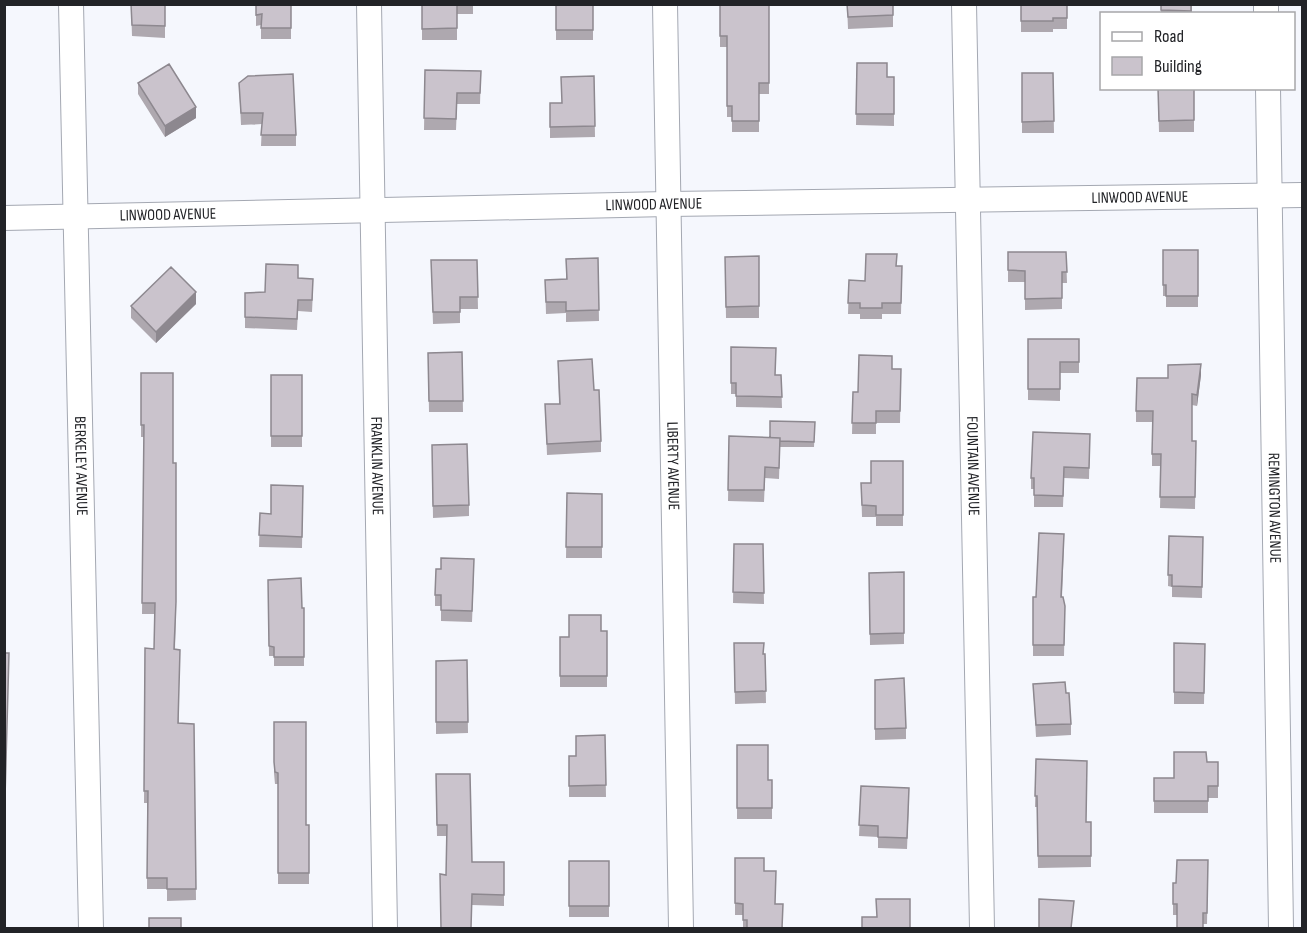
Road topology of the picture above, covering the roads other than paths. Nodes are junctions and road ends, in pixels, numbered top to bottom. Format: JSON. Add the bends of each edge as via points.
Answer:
{"nodes":[{"id":1,"x":71,"y":4,"type":"edge"},
{"id":2,"x":369,"y":4,"type":"edge"},
{"id":3,"x":664,"y":4,"type":"edge"},
{"id":4,"x":964,"y":4,"type":"edge"},
{"id":5,"x":1268,"y":90,"type":"edge"},
{"id":6,"x":1302,"y":195,"type":"edge"},
{"id":7,"x":1269,"y":196,"type":"junction"},
{"id":8,"x":968,"y":199,"type":"junction"},
{"id":9,"x":668,"y":204,"type":"junction"},
{"id":10,"x":373,"y":210,"type":"junction"},
{"id":11,"x":75,"y":217,"type":"junction"},
{"id":12,"x":4,"y":218,"type":"edge"},
{"id":13,"x":91,"y":928,"type":"edge"},
{"id":14,"x":385,"y":928,"type":"edge"},
{"id":15,"x":681,"y":928,"type":"edge"},
{"id":16,"x":982,"y":928,"type":"edge"},
{"id":17,"x":1281,"y":928,"type":"edge"}],
"edges":[{"from":1,"to":11,"type":"street","name":"BERKELEY AVENUE"},
{"from":2,"to":10,"type":"street","name":"FRANKLIN AVENUE"},
{"from":3,"to":9,"type":"street","name":"LIBERTY AVENUE"},
{"from":4,"to":8,"type":"street","name":"FOUNTAIN AVENUE"},
{"from":5,"to":7,"type":"street","name":"REMINGTON AVENUE"},
{"from":6,"to":7,"type":"street","name":"LINWOOD AVENUE"},
{"from":7,"to":8,"type":"street","name":"LINWOOD AVENUE"},
{"from":7,"to":17,"type":"street","name":"REMINGTON AVENUE"},
{"from":8,"to":9,"type":"street","name":"LINWOOD AVENUE"},
{"from":8,"to":16,"type":"street","name":"FOUNTAIN AVENUE"},
{"from":9,"to":10,"type":"street","name":"LINWOOD AVENUE"},
{"from":9,"to":15,"type":"street","name":"LIBERTY AVENUE"},
{"from":10,"to":11,"type":"street","name":"LINWOOD AVENUE"},
{"from":10,"to":14,"type":"street","name":"FRANKLIN AVENUE"},
{"from":11,"to":12,"type":"street","name":"LINWOOD AVENUE"},
{"from":11,"to":13,"type":"street","name":"BERKELEY AVENUE"}]}
